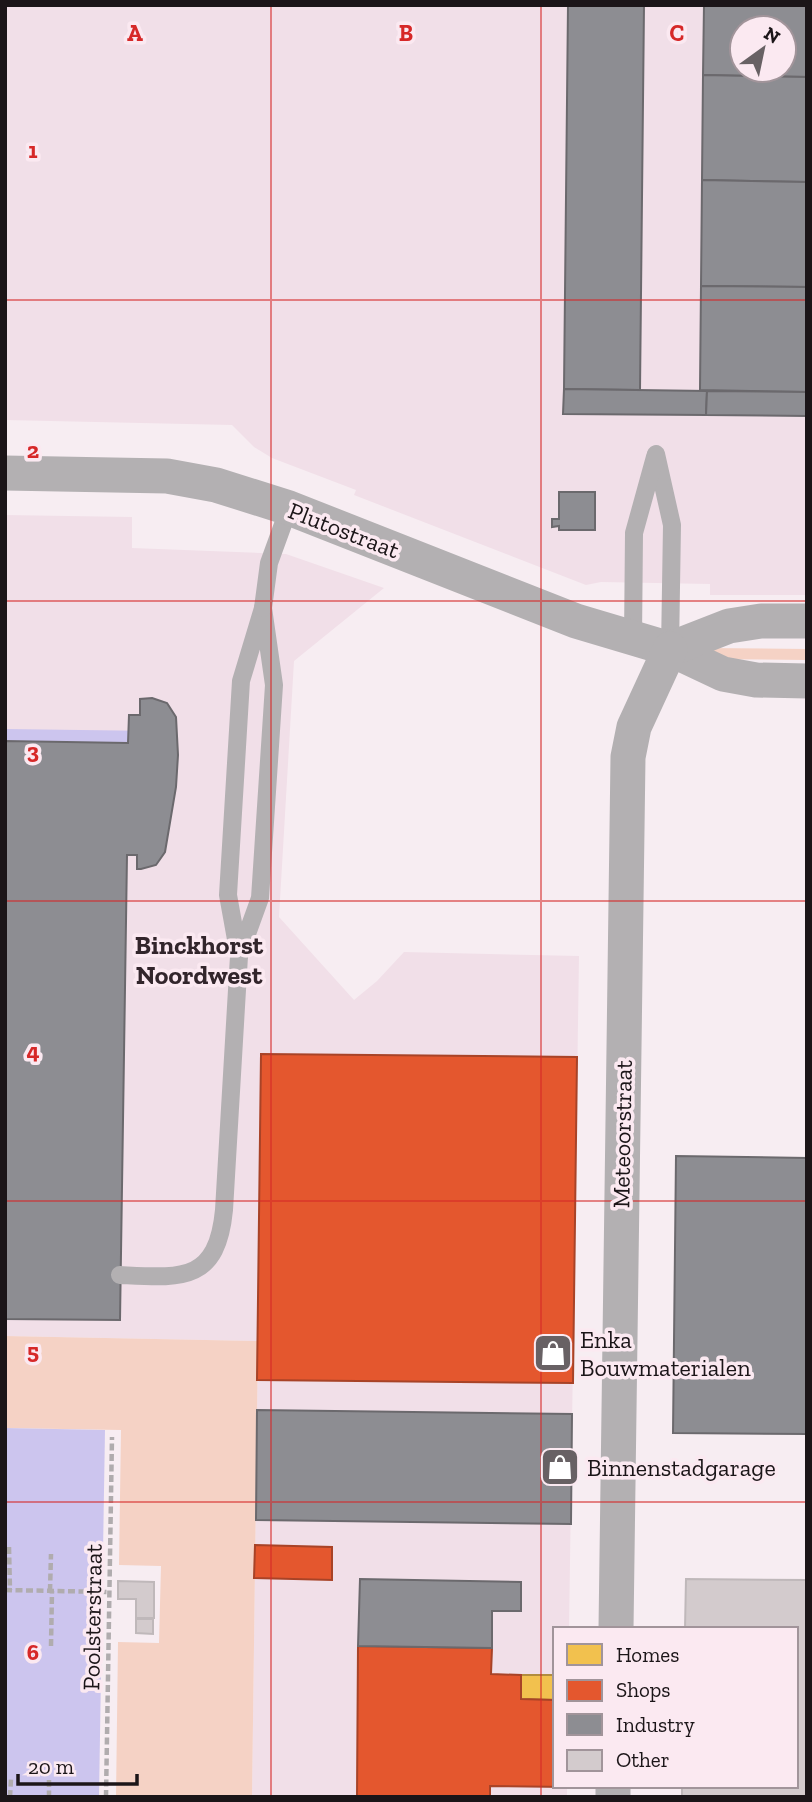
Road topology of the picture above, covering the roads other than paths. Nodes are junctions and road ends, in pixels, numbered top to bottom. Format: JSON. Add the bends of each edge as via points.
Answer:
{"nodes":[{"id":1,"x":5,"y":473,"type":"edge"},
{"id":2,"x":289,"y":508,"type":"junction"},
{"id":3,"x":263,"y":608,"type":"junction"},
{"id":4,"x":807,"y":621,"type":"edge"},
{"id":5,"x":633,"y":639,"type":"junction"},
{"id":6,"x":670,"y":649,"type":"junction"},
{"id":7,"x":807,"y":681,"type":"edge"},
{"id":8,"x":239,"y":956,"type":"junction"},
{"id":9,"x":120,"y":1275,"type":"dead end"},
{"id":10,"x":615,"y":1627,"type":"edge"}],
"edges":[{"from":1,"to":2,"type":"street","name":"Plutostraat","via":[[180,478]]},
{"from":2,"to":3,"type":"lane","via":[[269,563]]},
{"from":2,"to":5,"type":"street","name":"Plutostraat","via":[[564,617]]},
{"from":3,"to":8,"type":"lane","via":[[241,681],[228,895]]},
{"from":3,"to":8,"type":"lane","via":[[274,685],[260,898]]},
{"from":4,"to":6,"type":"street","via":[[729,626]]},
{"from":5,"to":6,"type":"street","name":"Plutostraat"},
{"from":5,"to":6,"type":"lane","via":[[634,533],[656,454],[672,525]]},
{"from":6,"to":7,"type":"street","name":"Plutostraat","via":[[736,677]]},
{"from":6,"to":10,"type":"street","name":"Meteoorstraat","via":[[634,727],[628,757]]},
{"from":8,"to":9,"type":"lane","via":[[224,1210],[217,1248],[206,1264],[189,1273]]}]}
